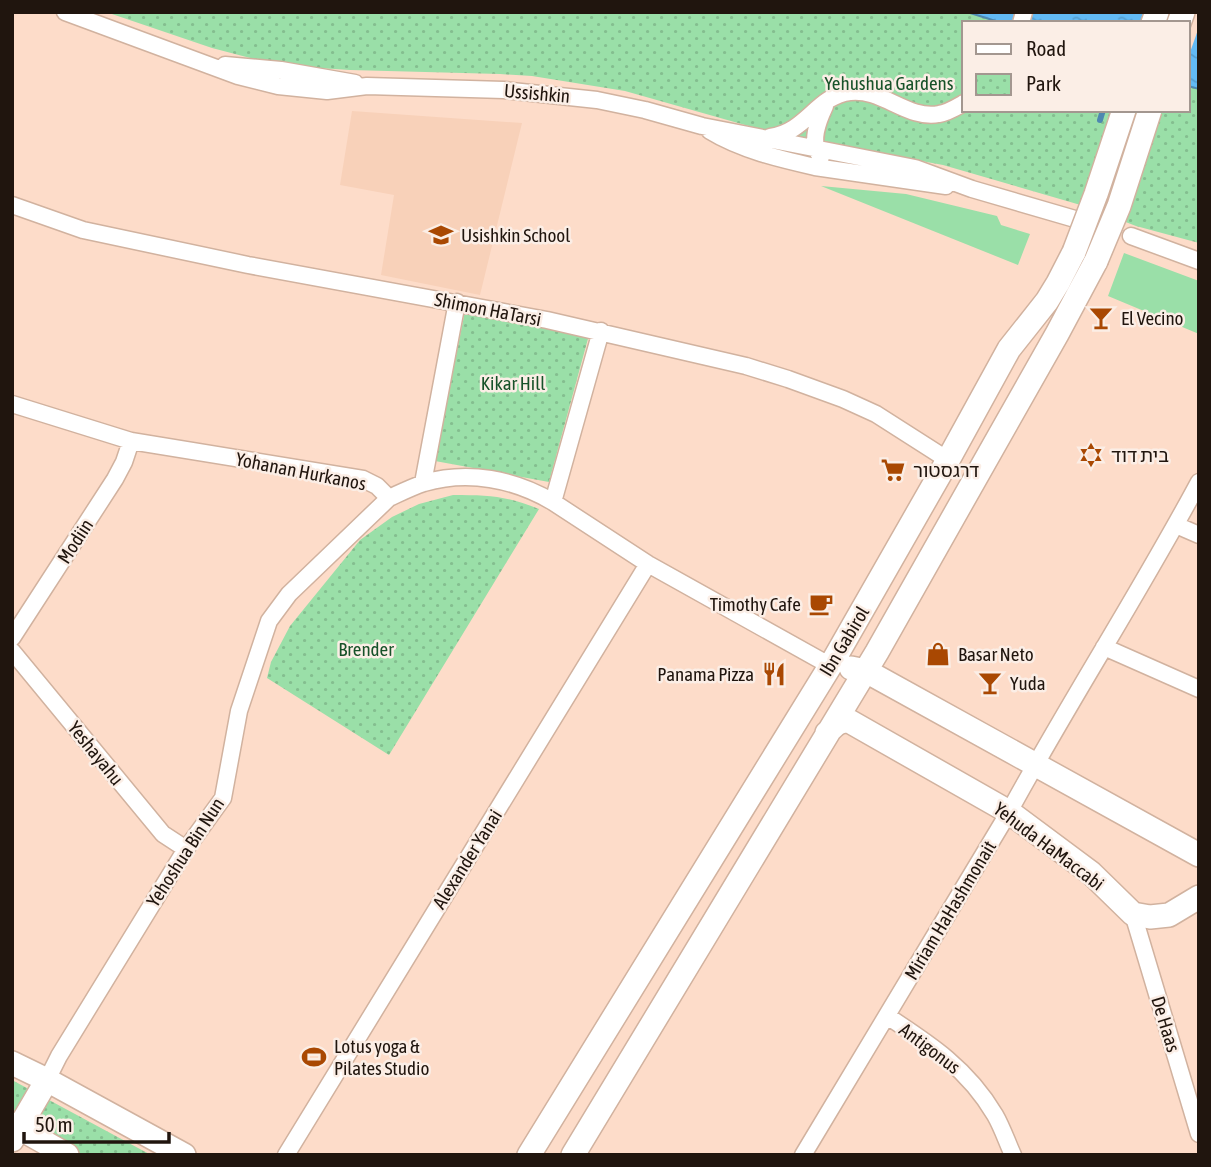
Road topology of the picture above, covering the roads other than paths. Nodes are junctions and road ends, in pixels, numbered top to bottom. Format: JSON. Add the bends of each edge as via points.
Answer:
{"nodes":[{"id":1,"x":65,"y":12,"type":"edge"},
{"id":2,"x":827,"y":100,"type":"junction"},
{"id":3,"x":962,"y":104,"type":"edge"},
{"id":4,"x":1123,"y":112,"type":"edge"},
{"id":5,"x":1149,"y":112,"type":"edge"},
{"id":6,"x":702,"y":126,"type":"junction"},
{"id":7,"x":764,"y":137,"type":"junction"},
{"id":8,"x":816,"y":148,"type":"junction"},
{"id":9,"x":841,"y":170,"type":"junction"},
{"id":10,"x":972,"y":189,"type":"junction"},
{"id":11,"x":12,"y":205,"type":"edge"},
{"id":12,"x":1075,"y":219,"type":"dead end"},
{"id":13,"x":1131,"y":236,"type":"dead end"},
{"id":14,"x":1148,"y":241,"type":"junction"},
{"id":15,"x":1199,"y":253,"type":"edge"},
{"id":16,"x":1199,"y":261,"type":"edge"},
{"id":17,"x":457,"y":302,"type":"junction"},
{"id":18,"x":601,"y":331,"type":"junction"},
{"id":19,"x":12,"y":404,"type":"edge"},
{"id":20,"x":131,"y":440,"type":"junction"},
{"id":21,"x":948,"y":460,"type":"junction"},
{"id":22,"x":1199,"y":482,"type":"edge"},
{"id":23,"x":422,"y":483,"type":"junction"},
{"id":24,"x":389,"y":498,"type":"junction"},
{"id":25,"x":553,"y":502,"type":"junction"},
{"id":26,"x":1176,"y":525,"type":"junction"},
{"id":27,"x":1199,"y":535,"type":"edge"},
{"id":28,"x":648,"y":564,"type":"junction"},
{"id":29,"x":12,"y":638,"type":"edge"},
{"id":30,"x":1104,"y":647,"type":"junction"},
{"id":31,"x":12,"y":651,"type":"edge"},
{"id":32,"x":832,"y":663,"type":"junction"},
{"id":33,"x":866,"y":671,"type":"junction"},
{"id":34,"x":1199,"y":689,"type":"edge"},
{"id":35,"x":827,"y":733,"type":"junction"},
{"id":36,"x":1035,"y":764,"type":"junction"},
{"id":37,"x":1009,"y":812,"type":"junction"},
{"id":38,"x":186,"y":849,"type":"junction"},
{"id":39,"x":1199,"y":855,"type":"edge"},
{"id":40,"x":1199,"y":897,"type":"edge"},
{"id":41,"x":1133,"y":914,"type":"junction"},
{"id":42,"x":887,"y":1016,"type":"junction"},
{"id":43,"x":12,"y":1063,"type":"edge"},
{"id":44,"x":47,"y":1080,"type":"junction"},
{"id":45,"x":15,"y":1131,"type":"edge"},
{"id":46,"x":1199,"y":1134,"type":"edge"},
{"id":47,"x":67,"y":1155,"type":"edge"},
{"id":48,"x":184,"y":1155,"type":"edge"},
{"id":49,"x":286,"y":1155,"type":"edge"},
{"id":50,"x":529,"y":1155,"type":"edge"},
{"id":51,"x":573,"y":1155,"type":"edge"},
{"id":52,"x":803,"y":1155,"type":"edge"},
{"id":53,"x":1013,"y":1155,"type":"edge"}],
"edges":[{"from":1,"to":6,"type":"street","name":"Ussishkin","via":[[278,86],[327,91],[368,86],[504,90],[578,97]]},
{"from":2,"to":3,"type":"street","via":[[852,91],[871,93],[913,113],[939,114]]},
{"from":2,"to":7,"type":"street","via":[[795,129]]},
{"from":2,"to":8,"type":"street","via":[[817,123]]},
{"from":4,"to":21,"type":"main road","name":"Ibn Gabirol","bridge":true,"via":[[1074,252],[1047,301],[1009,349]]},
{"from":5,"to":33,"type":"main road","name":"Ibn Gabirol","bridge":true,"via":[[1096,261]]},
{"from":6,"to":7,"type":"street","name":"Ussishkin"},
{"from":6,"to":9,"type":"street","name":"Ussishkin","via":[[727,142],[797,163]]},
{"from":7,"to":8,"type":"street","name":"Ussishkin"},
{"from":8,"to":9,"type":"street","via":[[824,160]]},
{"from":8,"to":10,"type":"street","name":"Ussishkin","via":[[915,168]]},
{"from":9,"to":10,"type":"street","name":"Ussishkin"},
{"from":10,"to":12,"type":"street","name":"Ussishkin"},
{"from":11,"to":17,"type":"street","name":"Shimon HaTarsi","via":[[83,230]]},
{"from":13,"to":14,"type":"street"},
{"from":14,"to":15,"type":"street"},
{"from":14,"to":16,"type":"street"},
{"from":17,"to":18,"type":"street","name":"Shimon HaTarsi"},
{"from":17,"to":23,"type":"street"},
{"from":18,"to":21,"type":"street","name":"Shimon HaTarsi","via":[[746,366],[810,387],[876,414]]},
{"from":18,"to":25,"type":"street"},
{"from":19,"to":20,"type":"street","name":"Yohanan Hurkanos"},
{"from":20,"to":24,"type":"street","name":"Yohanan Hurkanos","via":[[363,479]]},
{"from":20,"to":29,"type":"street","name":"Modiin","via":[[115,479]]},
{"from":21,"to":32,"type":"main road","name":"Ibn Gabirol"},
{"from":22,"to":26,"type":"street","name":"Miriam HaHashmonait"},
{"from":23,"to":24,"type":"street","name":"Yohanan Hurkanos"},
{"from":23,"to":25,"type":"street","name":"Yohanan Hurkanos","via":[[491,478],[537,492]]},
{"from":24,"to":38,"type":"street","name":"Yehoshua Bin Nun","via":[[289,594],[269,621],[239,711],[223,798]]},
{"from":25,"to":28,"type":"street","name":"Yohanan Hurkanos"},
{"from":26,"to":27,"type":"street"},
{"from":26,"to":30,"type":"street","name":"Miriam HaHashmonait"},
{"from":28,"to":32,"type":"street","name":"Yohanan Hurkanos"},
{"from":28,"to":49,"type":"street","name":"Alexander Yanai"},
{"from":30,"to":34,"type":"street"},
{"from":30,"to":36,"type":"street","name":"Miriam HaHashmonait"},
{"from":31,"to":38,"type":"street","name":"Yeshayahu","via":[[163,834]]},
{"from":32,"to":33,"type":"main road"},
{"from":32,"to":50,"type":"main road","name":"Ibn Gabirol"},
{"from":33,"to":35,"type":"main road","name":"Ibn Gabirol"},
{"from":33,"to":36,"type":"main road"},
{"from":35,"to":37,"type":"main road","name":"Yehuda HaMaccabi","via":[[837,723],[849,721]]},
{"from":35,"to":51,"type":"main road","name":"Ibn Gabirol"},
{"from":36,"to":37,"type":"street","name":"Miriam HaHashmonait"},
{"from":36,"to":39,"type":"main road"},
{"from":37,"to":41,"type":"main road","name":"Yehuda HaMaccabi","via":[[1091,873]]},
{"from":37,"to":42,"type":"street","name":"Miriam HaHashmonait"},
{"from":38,"to":44,"type":"street","name":"Yehoshua Bin Nun"},
{"from":40,"to":41,"type":"main road","via":[[1169,915]]},
{"from":41,"to":46,"type":"street","name":"De Haas"},
{"from":42,"to":52,"type":"street","name":"Miriam HaHashmonait"},
{"from":42,"to":53,"type":"street","name":"Antigonus","via":[[934,1046],[965,1074],[995,1114]]},
{"from":43,"to":44,"type":"main road"},
{"from":44,"to":45,"type":"main road","name":"Yehoshua Bin Nun"},
{"from":44,"to":48,"type":"main road"},
{"from":45,"to":47,"type":"main road"}]}
